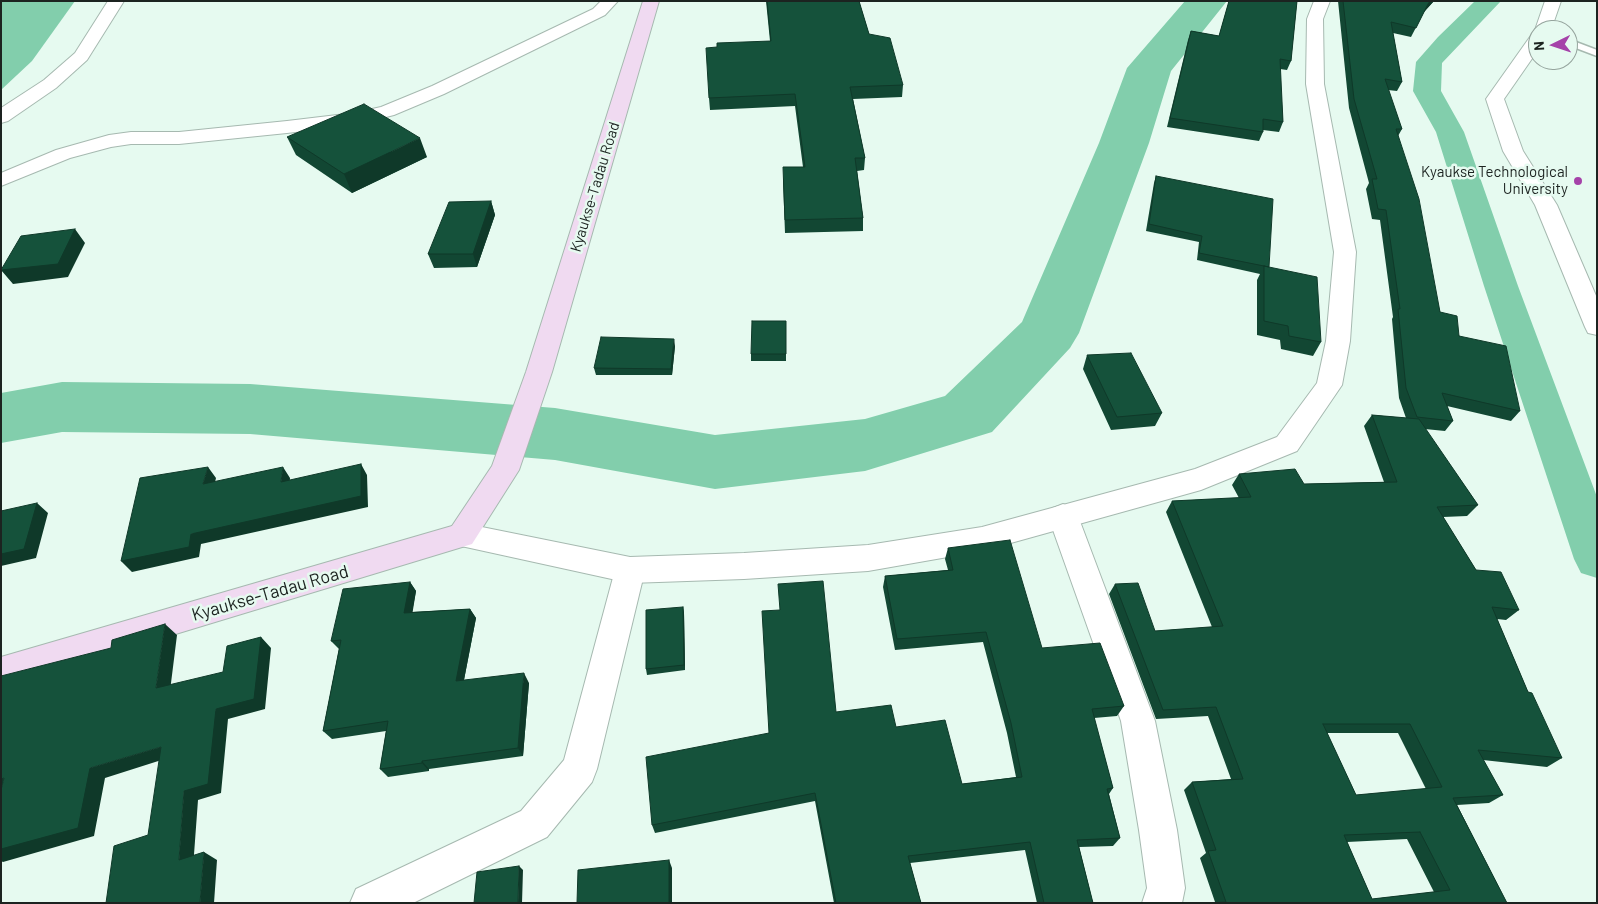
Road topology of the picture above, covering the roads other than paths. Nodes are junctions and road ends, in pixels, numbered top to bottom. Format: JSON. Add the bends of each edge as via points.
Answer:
{"nodes":[{"id":1,"x":116,"y":1,"type":"edge"},
{"id":2,"x":610,"y":1,"type":"edge"},
{"id":3,"x":651,"y":1,"type":"edge"},
{"id":4,"x":1322,"y":1,"type":"edge"},
{"id":5,"x":1553,"y":1,"type":"edge"},
{"id":6,"x":1546,"y":20,"type":"edge"},
{"id":7,"x":1578,"y":46,"type":"edge"},
{"id":8,"x":1528,"y":52,"type":"edge"},
{"id":9,"x":1597,"y":53,"type":"edge"},
{"id":10,"x":1,"y":117,"type":"edge"},
{"id":11,"x":1,"y":180,"type":"edge"},
{"id":12,"x":1597,"y":327,"type":"edge"},
{"id":13,"x":1064,"y":516,"type":"junction"},
{"id":14,"x":462,"y":535,"type":"junction"},
{"id":15,"x":630,"y":570,"type":"junction"},
{"id":16,"x":1,"y":672,"type":"edge"},
{"id":17,"x":370,"y":903,"type":"edge"},
{"id":18,"x":1162,"y":903,"type":"edge"}],
"edges":[{"from":1,"to":10,"type":"street","via":[[81,56],[50,84]]},
{"from":2,"to":11,"type":"street","via":[[599,12],[438,90],[387,111],[354,119],[286,127],[110,141],[63,154]]},
{"from":3,"to":14,"type":"main road","name":"Kyaukse-Tadau Road","via":[[539,372],[505,470]]},
{"from":4,"to":13,"type":"street","via":[[1315,19],[1315,84],[1345,252],[1338,341],[1329,385],[1287,444],[1201,479]]},
{"from":5,"to":6,"type":"street"},
{"from":7,"to":9,"type":"lane"},
{"from":8,"to":12,"type":"street","via":[[1495,99],[1513,152],[1546,205]]},
{"from":13,"to":15,"type":"street","via":[[982,539],[868,558]]},
{"from":13,"to":18,"type":"street","via":[[1138,721],[1161,849],[1166,888]]},
{"from":14,"to":15,"type":"street"},
{"from":14,"to":16,"type":"main road","name":"Kyaukse-Tadau Road"},
{"from":15,"to":17,"type":"street","via":[[579,769],[534,824]]}]}
